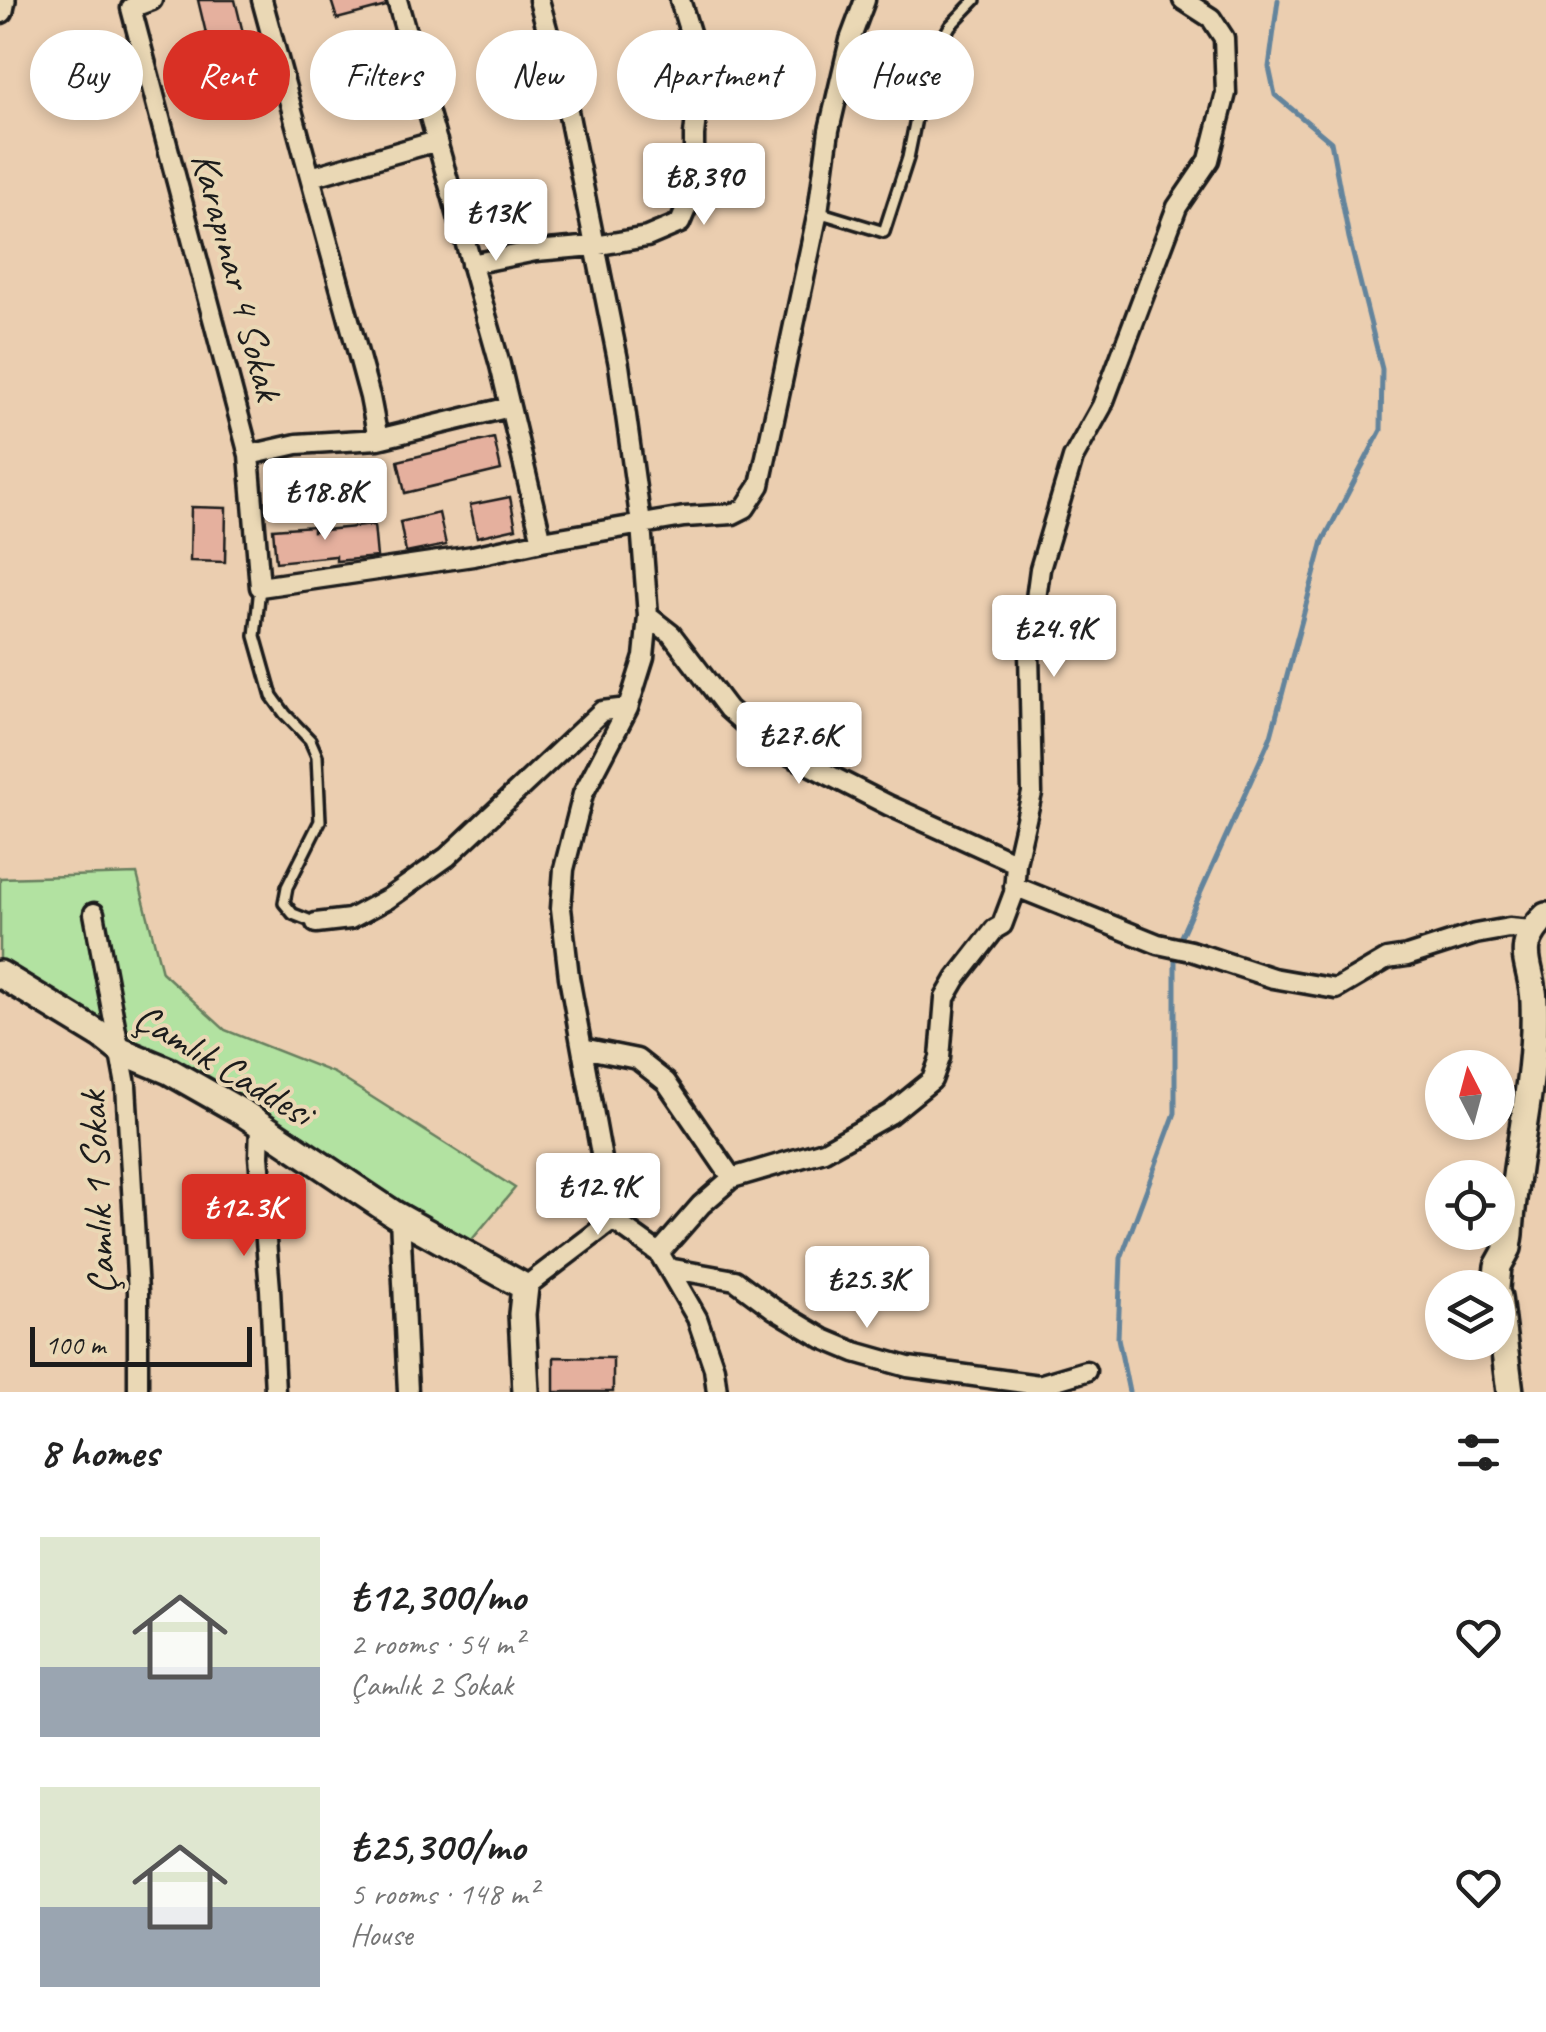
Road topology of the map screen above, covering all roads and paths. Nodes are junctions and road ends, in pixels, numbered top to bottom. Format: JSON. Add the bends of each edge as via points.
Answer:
{"nodes":[{"id":1,"x":2,"y":0,"type":"edge"},
{"id":2,"x":152,"y":0,"type":"edge"},
{"id":3,"x":262,"y":0,"type":"edge"},
{"id":4,"x":397,"y":0,"type":"edge"},
{"id":5,"x":539,"y":0,"type":"edge"},
{"id":6,"x":680,"y":0,"type":"edge"},
{"id":7,"x":865,"y":0,"type":"edge"},
{"id":8,"x":974,"y":0,"type":"edge"},
{"id":9,"x":1183,"y":0,"type":"edge"},
{"id":10,"x":0,"y":10,"type":"edge"},
{"id":11,"x":437,"y":141,"type":"junction"},
{"id":12,"x":310,"y":177,"type":"junction"},
{"id":13,"x":818,"y":212,"type":"junction"},
{"id":14,"x":594,"y":246,"type":"junction"},
{"id":15,"x":471,"y":264,"type":"junction"},
{"id":16,"x":510,"y":406,"type":"junction"},
{"id":17,"x":378,"y":439,"type":"junction"},
{"id":18,"x":249,"y":455,"type":"junction"},
{"id":19,"x":641,"y":524,"type":"junction"},
{"id":20,"x":542,"y":541,"type":"junction"},
{"id":21,"x":260,"y":587,"type":"junction"},
{"id":22,"x":648,"y":616,"type":"junction"},
{"id":23,"x":628,"y":708,"type":"junction"},
{"id":24,"x":1016,"y":862,"type":"junction"},
{"id":25,"x":1014,"y":886,"type":"junction"},
{"id":26,"x":94,"y":913,"type":"dead end"},
{"id":27,"x":316,"y":923,"type":"joint"},
{"id":28,"x":1539,"y":923,"type":"edge"},
{"id":29,"x":0,"y":974,"type":"edge"},
{"id":30,"x":582,"y":1048,"type":"junction"},
{"id":31,"x":122,"y":1051,"type":"junction"},
{"id":32,"x":260,"y":1125,"type":"junction"},
{"id":33,"x":732,"y":1178,"type":"junction"},
{"id":34,"x":400,"y":1218,"type":"junction"},
{"id":35,"x":613,"y":1220,"type":"junction"},
{"id":36,"x":663,"y":1260,"type":"junction"},
{"id":37,"x":1498,"y":1270,"type":"edge"},
{"id":38,"x":525,"y":1287,"type":"junction"},
{"id":39,"x":1506,"y":1360,"type":"edge"},
{"id":40,"x":1086,"y":1370,"type":"dead end"},
{"id":41,"x":138,"y":1392,"type":"edge"},
{"id":42,"x":274,"y":1392,"type":"edge"},
{"id":43,"x":408,"y":1392,"type":"edge"},
{"id":44,"x":526,"y":1392,"type":"edge"},
{"id":45,"x":717,"y":1392,"type":"edge"},
{"id":46,"x":1510,"y":1392,"type":"edge"}],
"edges":[{"from":1,"to":10,"type":"street"},
{"from":2,"to":18,"type":"street","name":"Karapınar 4 Sokak","via":[[131,8]]},
{"from":3,"to":12,"type":"street"},
{"from":4,"to":11,"type":"street"},
{"from":5,"to":14,"type":"street"},
{"from":6,"to":14,"type":"street","via":[[700,88],[694,190],[680,224]]},
{"from":7,"to":13,"type":"street","via":[[828,130]]},
{"from":8,"to":13,"type":"lane","via":[[950,26],[924,79],[884,232]]},
{"from":9,"to":24,"type":"street","via":[[1212,18],[1224,38],[1226,93],[1209,160],[1177,207],[1102,406],[1073,458],[1040,569],[1030,651],[1032,793]]},
{"from":11,"to":12,"type":"street"},
{"from":11,"to":15,"type":"street"},
{"from":12,"to":17,"type":"street"},
{"from":13,"to":19,"type":"street","via":[[752,500],[732,514]]},
{"from":14,"to":15,"type":"street"},
{"from":14,"to":19,"type":"street"},
{"from":15,"to":16,"type":"street"},
{"from":16,"to":17,"type":"street"},
{"from":16,"to":20,"type":"street"},
{"from":17,"to":18,"type":"street","via":[[297,444]]},
{"from":18,"to":21,"type":"street","name":"Karapınar 4 Sokak"},
{"from":19,"to":20,"type":"street"},
{"from":19,"to":22,"type":"street"},
{"from":20,"to":21,"type":"street"},
{"from":21,"to":27,"type":"lane","via":[[255,636],[272,696],[317,756],[320,820],[284,903]]},
{"from":22,"to":23,"type":"street"},
{"from":22,"to":24,"type":"street","via":[[766,743]]},
{"from":23,"to":27,"type":"street","via":[[602,711],[447,857],[390,898],[350,918]]},
{"from":23,"to":30,"type":"street","via":[[582,794],[564,869],[562,908]]},
{"from":24,"to":25,"type":"street"},
{"from":25,"to":28,"type":"street","via":[[1158,944],[1336,989],[1387,960]]},
{"from":25,"to":33,"type":"street","via":[[1002,925],[945,998],[932,1080],[890,1114],[824,1151]]},
{"from":26,"to":31,"type":"street","name":"Çamlık 1 Sokak"},
{"from":28,"to":37,"type":"street","via":[[1527,944],[1534,996],[1529,1093],[1508,1248]]},
{"from":29,"to":31,"type":"street","name":"Çamlık Caddesi"},
{"from":30,"to":33,"type":"street","via":[[637,1059],[666,1082]]},
{"from":30,"to":35,"type":"street"},
{"from":31,"to":32,"type":"street","name":"Çamlık Caddesi"},
{"from":31,"to":41,"type":"street","name":"Çamlık 1 Sokak"},
{"from":32,"to":34,"type":"street","name":"Çamlık Caddesi"},
{"from":32,"to":42,"type":"street"},
{"from":33,"to":36,"type":"street","via":[[701,1204]]},
{"from":34,"to":38,"type":"street","name":"Çamlık Caddesi"},
{"from":34,"to":43,"type":"street"},
{"from":35,"to":36,"type":"street"},
{"from":35,"to":38,"type":"street"},
{"from":36,"to":40,"type":"street","via":[[735,1280],[824,1339],[908,1367],[1039,1385]]},
{"from":36,"to":45,"type":"street","via":[[697,1318]]},
{"from":38,"to":44,"type":"street"},
{"from":39,"to":46,"type":"street"}]}
